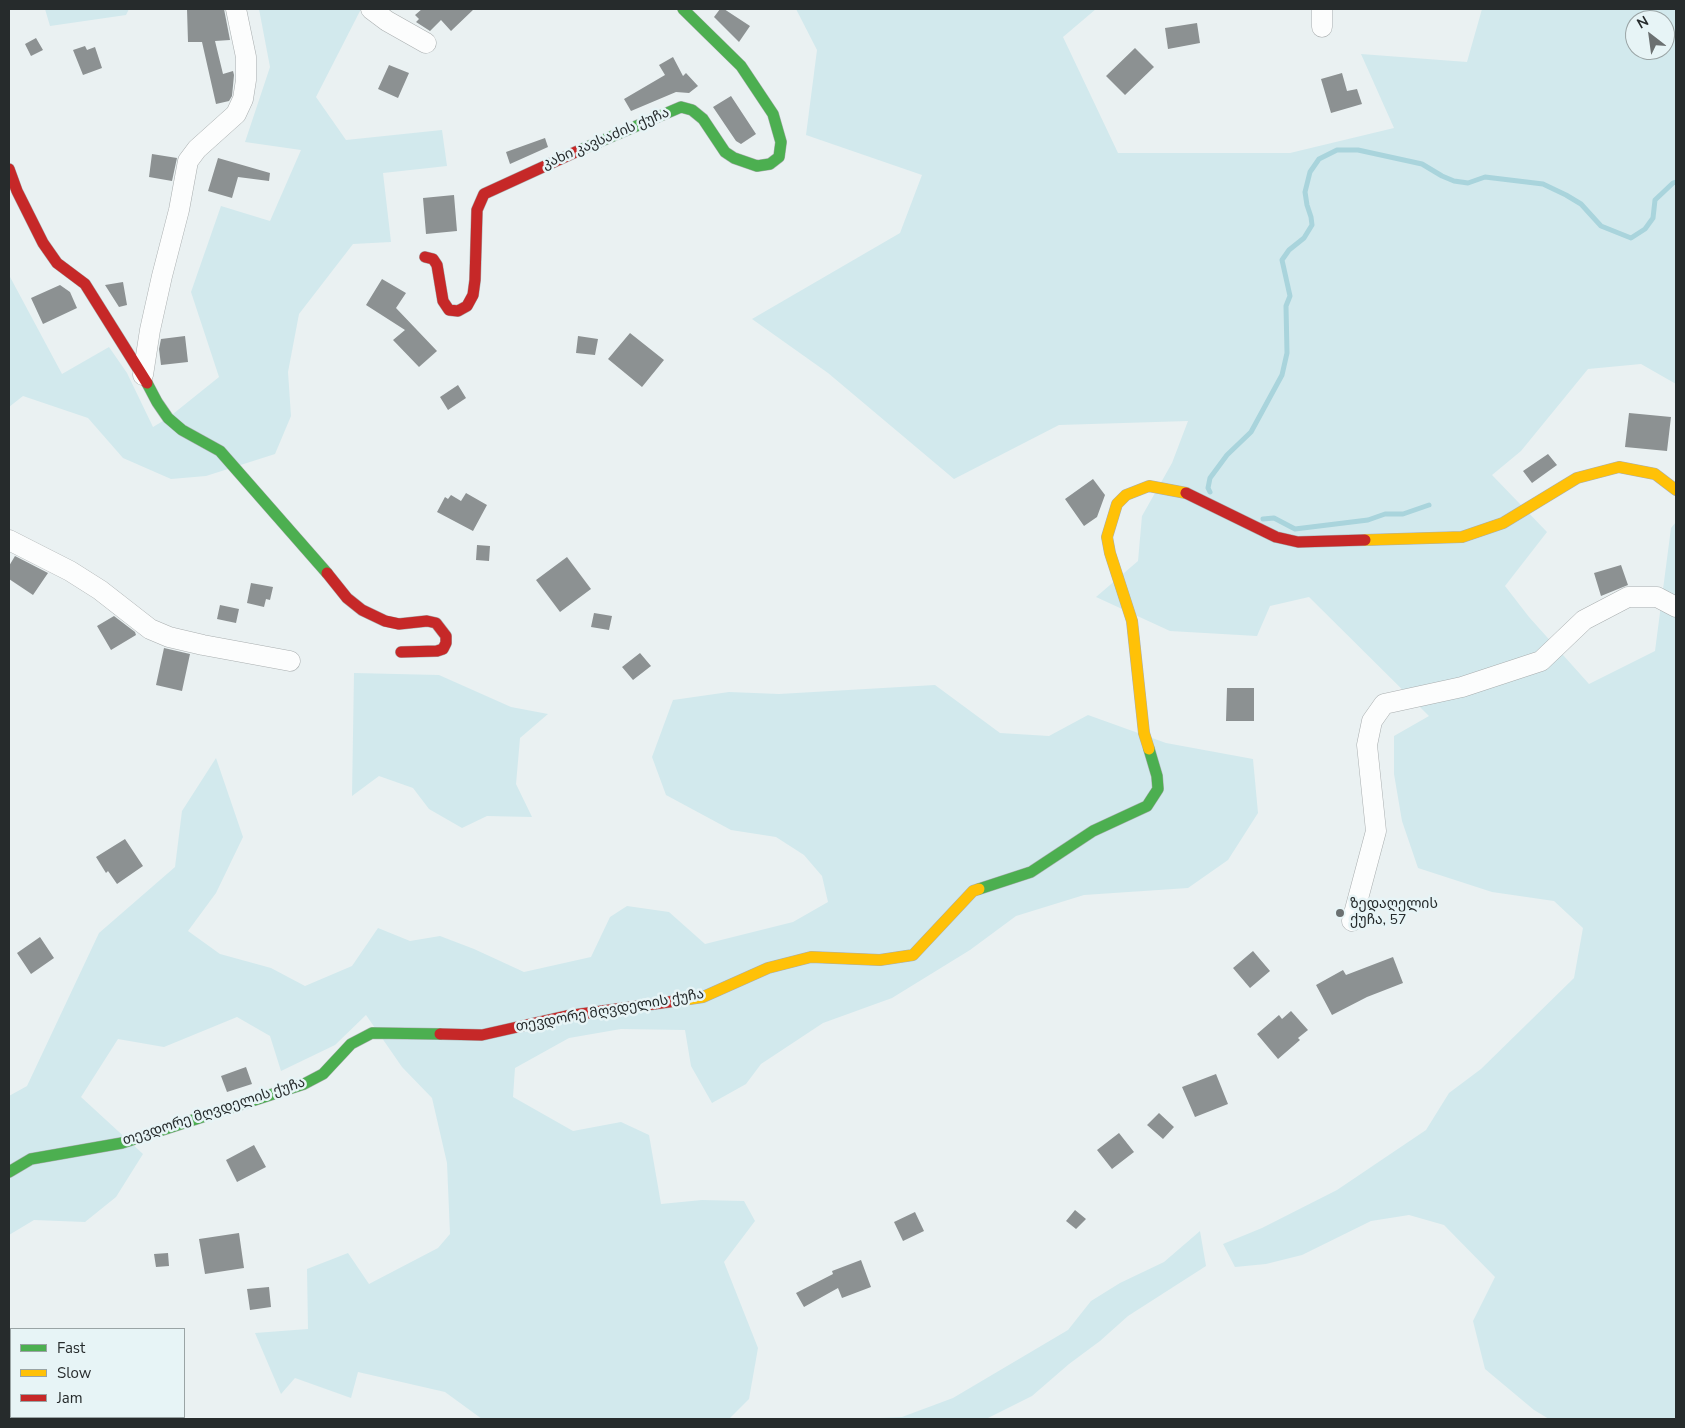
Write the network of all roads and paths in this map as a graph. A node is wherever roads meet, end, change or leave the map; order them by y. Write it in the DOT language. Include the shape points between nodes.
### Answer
graph roads {
  1 [pos="236,9"];
  2 [pos="371,9"];
  3 [pos="683,9"];
  4 [pos="426,43"];
  5 [pos="9,168"];
  6 [pos="425,257"];
  7 [pos="144,375"];
  8 [pos="1676,490"];
  9 [pos="9,540"];
  10 [pos="1676,607"];
  11 [pos="401,652"];
  12 [pos="290,661"];
  13 [pos="1352,921"];
  14 [pos="9,1172"];
  1 -- 7 [label="street" via="246,57 242,99 236,114 197,149 188,162 150,330"];
  2 -- 4 [label="street" via="387,22"];
  3 -- 6 [label="street, კახი კავსაძის ქუჩა" via="741,66 773,114 781,142 779,157 770,164 757,166 734,158 725,152 703,119 692,110 681,107 484,194 477,210 475,280 467,306 458,311 449,310 443,301 437,265 433,259"];
  5 -- 7 [label="street" via="17,191 57,263 85,284"];
  7 -- 11 [label="street" via="168,418 182,430 220,451 347,598 362,610 386,621 436,624 446,636 443,649 437,652"];
  8 -- 14 [label="street, თევდორე მღვდელის ქუჩა" via="1654,474 1619,466 1577,478 1503,523 1462,537 1298,542 1276,537 1186,493 1149,486 1126,495 1117,504 1107,537 1132,621 1144,733 1158,789 1147,806 1093,831 1031,872 973,892 912,955 880,960 810,956 768,968 703,997 566,1016 482,1035 372,1033 351,1044 323,1074 304,1084 122,1143 31,1159"];
  9 -- 12 [label="street" via="70,571 150,628 169,637"];
  10 -- 13 [label="street" via="1657,597 1628,597 1584,620 1541,661 1462,687 1384,704 1372,720 1367,745 1376,831"];
}
